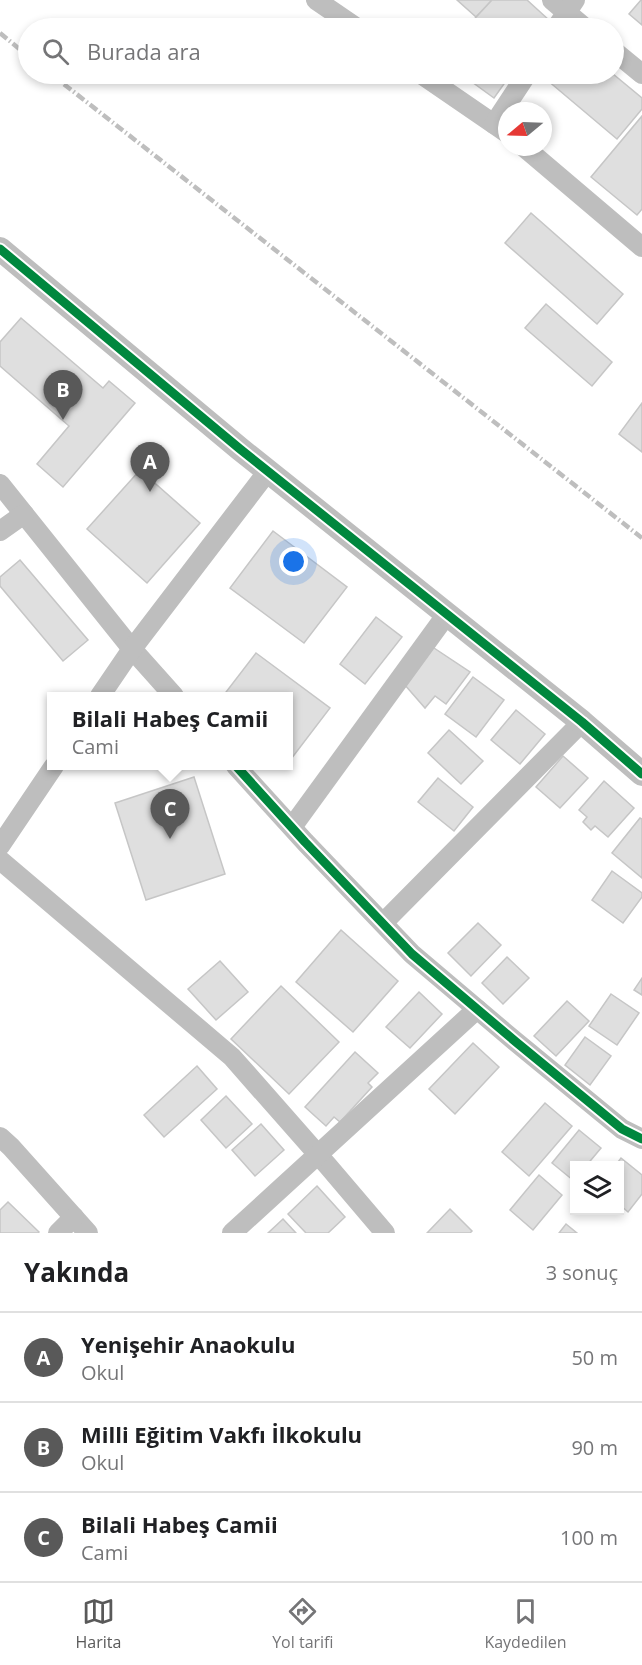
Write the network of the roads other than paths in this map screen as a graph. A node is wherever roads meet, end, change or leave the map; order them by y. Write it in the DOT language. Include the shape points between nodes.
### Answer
graph roads {
  1 [pos="316,0"];
  2 [pos="342,18"];
  3 [pos="624,59"];
  4 [pos="642,74"];
  5 [pos="436,84"];
  6 [pos="521,84"];
  7 [pos="513,102"];
  8 [pos="498,127"];
  9 [pos="535,156"];
  10 [pos="642,247"];
  11 [pos="0,249"];
  12 [pos="268,471"];
  13 [pos="0,484"];
  14 [pos="24,514"];
  15 [pos="0,531"];
  16 [pos="447,614"];
  17 [pos="132,649"];
  18 [pos="103,692"];
  19 [pos="170,692"];
  20 [pos="582,722"];
  21 [pos="51,770"];
  22 [pos="241,770"];
  23 [pos="642,774"];
  24 [pos="292,827"];
  25 [pos="0,846"];
  26 [pos="0,860"];
  27 [pos="383,923"];
  28 [pos="477,1009"];
  29 [pos="0,1137"];
  30 [pos="642,1139"];
  31 [pos="318,1154"];
  32 [pos="74,1217"];
  33 [pos="58,1233"];
  34 [pos="88,1233"];
  35 [pos="232,1233"];
  36 [pos="385,1233"];
  1 -- 2 [label="street"];
  3 -- 4 [label="street"];
  5 -- 8 [label="street"];
  6 -- 7 [label="street"];
  9 -- 10 [label="street"];
  11 -- 12 [label="street"];
  12 -- 16 [label="street"];
  12 -- 17 [label="street"];
  13 -- 14 [label="street"];
  14 -- 15 [label="street"];
  14 -- 17 [label="street"];
  16 -- 20 [label="street"];
  16 -- 24 [label="street"];
  17 -- 18 [label="street"];
  17 -- 19 [label="street"];
  20 -- 23 [label="street"];
  20 -- 27 [label="street"];
  21 -- 25 [label="street"];
  22 -- 24 [label="street"];
  24 -- 27 [label="street"];
  26 -- 31 [label="street" via="232,1057"];
  27 -- 28 [label="street" via="412,954"];
  28 -- 30 [label="street" via="621,1129"];
  28 -- 31 [label="street"];
  29 -- 32 [label="street"];
  31 -- 35 [label="street"];
  31 -- 36 [label="street"];
  32 -- 33 [label="street"];
  32 -- 34 [label="street"];
}
